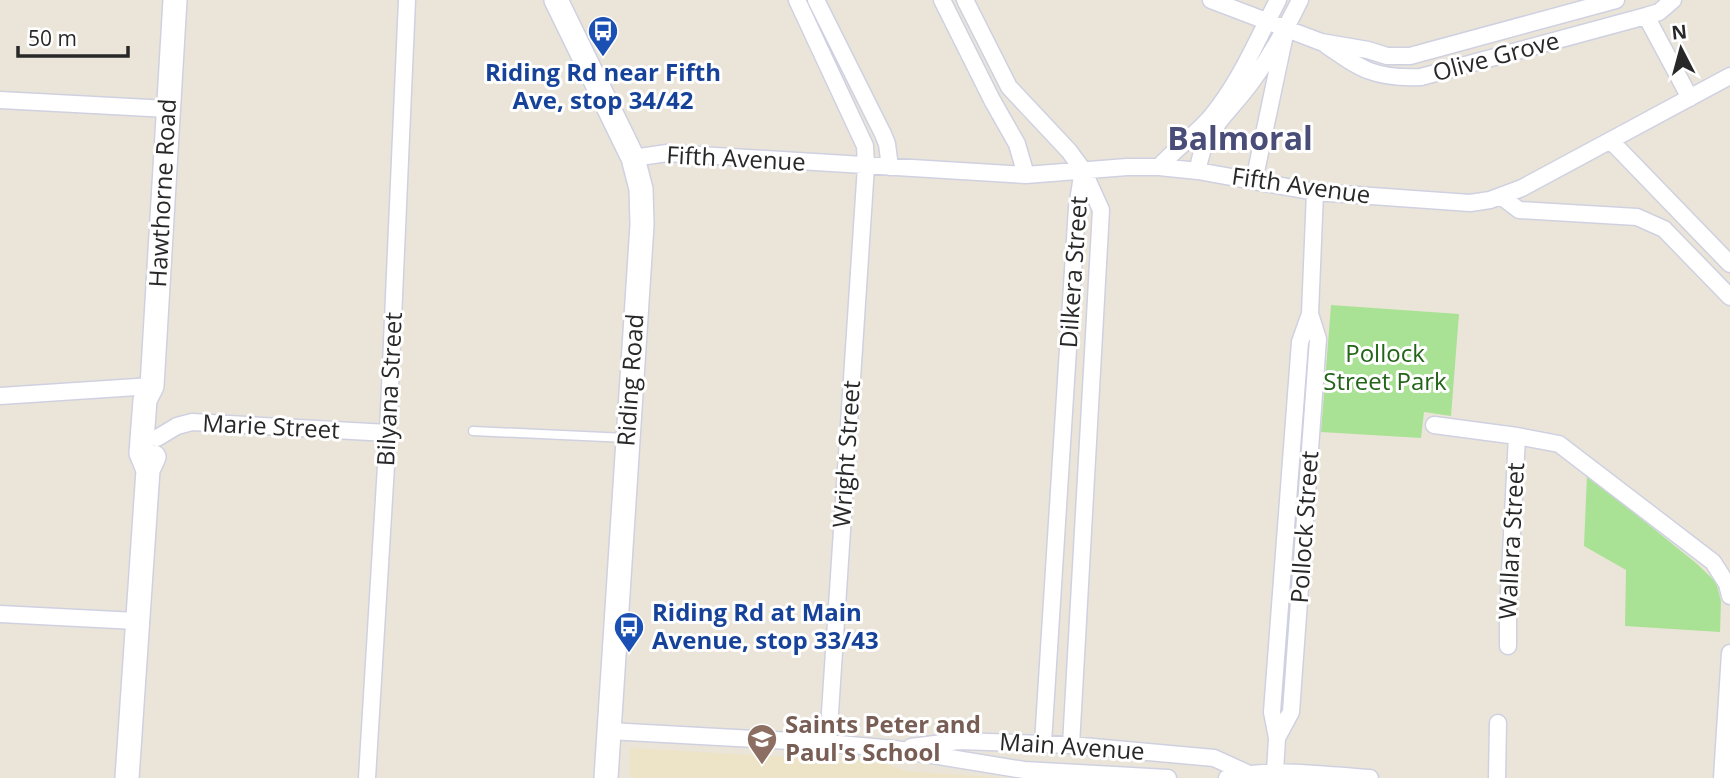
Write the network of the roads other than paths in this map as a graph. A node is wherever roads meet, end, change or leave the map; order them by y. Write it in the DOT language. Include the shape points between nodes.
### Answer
graph roads {
  1 [pos="175,0"];
  2 [pos="407,0"];
  3 [pos="556,0"];
  4 [pos="796,0"];
  5 [pos="817,0"];
  6 [pos="942,0"];
  7 [pos="965,0"];
  8 [pos="1211,0"];
  9 [pos="1278,0"];
  10 [pos="1300,0"];
  11 [pos="1549,0"];
  12 [pos="1616,0"];
  13 [pos="1673,0"];
  14 [pos="1646,16"];
  15 [pos="1553,17"];
  16 [pos="1267,20"];
  17 [pos="1286,28"];
  18 [pos="1321,42"];
  19 [pos="1730,76"];
  20 [pos="1690,98"];
  21 [pos="0,100"];
  22 [pos="168,109"];
  23 [pos="1611,141"];
  24 [pos="633,158"];
  25 [pos="866,166"];
  26 [pos="890,167"];
  27 [pos="1159,167"];
  28 [pos="1083,170"];
  29 [pos="1198,171"];
  30 [pos="1026,174"];
  31 [pos="1254,181"];
  32 [pos="1315,192"];
  33 [pos="1503,197"];
  34 [pos="1730,264"];
  35 [pos="1730,297"];
  36 [pos="152,386"];
  37 [pos="0,396"];
  38 [pos="1434,425"];
  39 [pos="473,431"];
  40 [pos="388,433"];
  41 [pos="1517,436"];
  42 [pos="157,438"];
  43 [pos="627,438"];
  44 [pos="148,470"];
  45 [pos="1730,596"];
  46 [pos="0,614"];
  47 [pos="136,621"];
  48 [pos="1508,646"];
  49 [pos="1730,653"];
  50 [pos="1498,723"];
  51 [pos="609,731"];
  52 [pos="828,743"];
  53 [pos="1043,743"];
  54 [pos="1071,745"];
  55 [pos="895,749"];
  56 [pos="1275,772"];
  57 [pos="1024,774"];
  58 [pos="1247,776"];
  59 [pos="127,778"];
  60 [pos="368,778"];
  61 [pos="606,778"];
  62 [pos="1168,778"];
  63 [pos="1227,778"];
  64 [pos="1370,778"];
  65 [pos="1497,778"];
  66 [pos="1722,778"];
  1 -- 22 [label="street, Hawthorne Road"];
  2 -- 40 [label="street, Bilyana Street"];
  3 -- 24 [label="street, Riding Road"];
  4 -- 25 [label="street, Wright Street" via="858,127"];
  5 -- 26 [label="street" via="883,134"];
  6 -- 30 [label="street" via="1017,144"];
  7 -- 28 [label="street" via="1009,87"];
  8 -- 16 [label="street, Olive Grove"];
  9 -- 16 [label="street"];
  10 -- 17 [label="street"];
  11 -- 15 [label="street"];
  12 -- 15 [label="street, Olive Grove"];
  13 -- 14 [label="street, Olive Grove"];
  14 -- 18 [label="street, Olive Grove" via="1422,77 1376,74"];
  14 -- 20 [label="street"];
  15 -- 18 [label="street, Olive Grove" via="1410,56 1387,56"];
  16 -- 17 [label="street, Olive Grove"];
  16 -- 27 [label="street" via="1248,60 1209,119"];
  17 -- 18 [label="street, Olive Grove"];
  17 -- 29 [label="street" via="1250,85 1210,132 1200,152"];
  17 -- 31 [label="street"];
  19 -- 20 [label="street, Fifth Avenue"];
  20 -- 23 [label="street, Fifth Avenue"];
  21 -- 22 [label="street"];
  22 -- 36 [label="street, Hawthorne Road"];
  23 -- 33 [label="street, Fifth Avenue"];
  23 -- 34 [label="street"];
  24 -- 25 [label="street, Fifth Avenue" via="667,153"];
  24 -- 43 [label="street, Riding Road" via="641,189 642,225"];
  25 -- 26 [label="street, Fifth Avenue"];
  25 -- 52 [label="street, Wright Street"];
  26 -- 30 [label="street, Fifth Avenue"];
  27 -- 28 [label="street, Fifth Avenue"];
  27 -- 29 [label="street, Fifth Avenue"];
  28 -- 30 [label="street, Fifth Avenue"];
  28 -- 53 [label="street, Dilkera Street"];
  28 -- 54 [label="street, Dilkera Street" via="1101,210"];
  29 -- 31 [label="street, Fifth Avenue"];
  31 -- 32 [label="street, Fifth Avenue"];
  32 -- 33 [label="street, Fifth Avenue" via="1469,203"];
  32 -- 56 [label="street, Pollock Street" via="1310,314 1300,342 1272,712 1277,738"];
  33 -- 35 [label="street" via="1519,210 1637,217 1664,229"];
  36 -- 37 [label="street"];
  36 -- 42 [label="street, Hawthorne Road" via="159,403"];
  36 -- 44 [label="street, Hawthorne Road" via="145,400 141,453"];
  38 -- 41 [label="street"];
  39 -- 43 [label="lane"];
  40 -- 42 [label="street, Marie Street" via="192,422"];
  40 -- 60 [label="street, Bilyana Street"];
  41 -- 45 [label="street" via="1559,444 1576,455 1713,562"];
  41 -- 48 [label="street, Wallara Street"];
  42 -- 44 [label="street, Hawthorne Road"];
  43 -- 51 [label="street, Riding Road"];
  44 -- 47 [label="street, Hawthorne Road"];
  46 -- 47 [label="street"];
  47 -- 59 [label="street, Hawthorne Road"];
  49 -- 66 [label="street"];
  50 -- 65 [label="street"];
  51 -- 52 [label="street, Main Avenue"];
  51 -- 61 [label="street, Riding Road"];
  52 -- 55 [label="street, Main Avenue"];
  53 -- 54 [label="street, Main Avenue"];
  53 -- 55 [label="street, Main Avenue" via="959,741"];
  54 -- 58 [label="street, Main Avenue" via="1214,758"];
  55 -- 57 [label="street, Main Avenue"];
  56 -- 58 [label="street, Main Avenue"];
  56 -- 64 [label="street, Main Avenue"];
  57 -- 62 [label="street, Main Avenue"];
  58 -- 63 [label="street, Main Avenue"];
}
